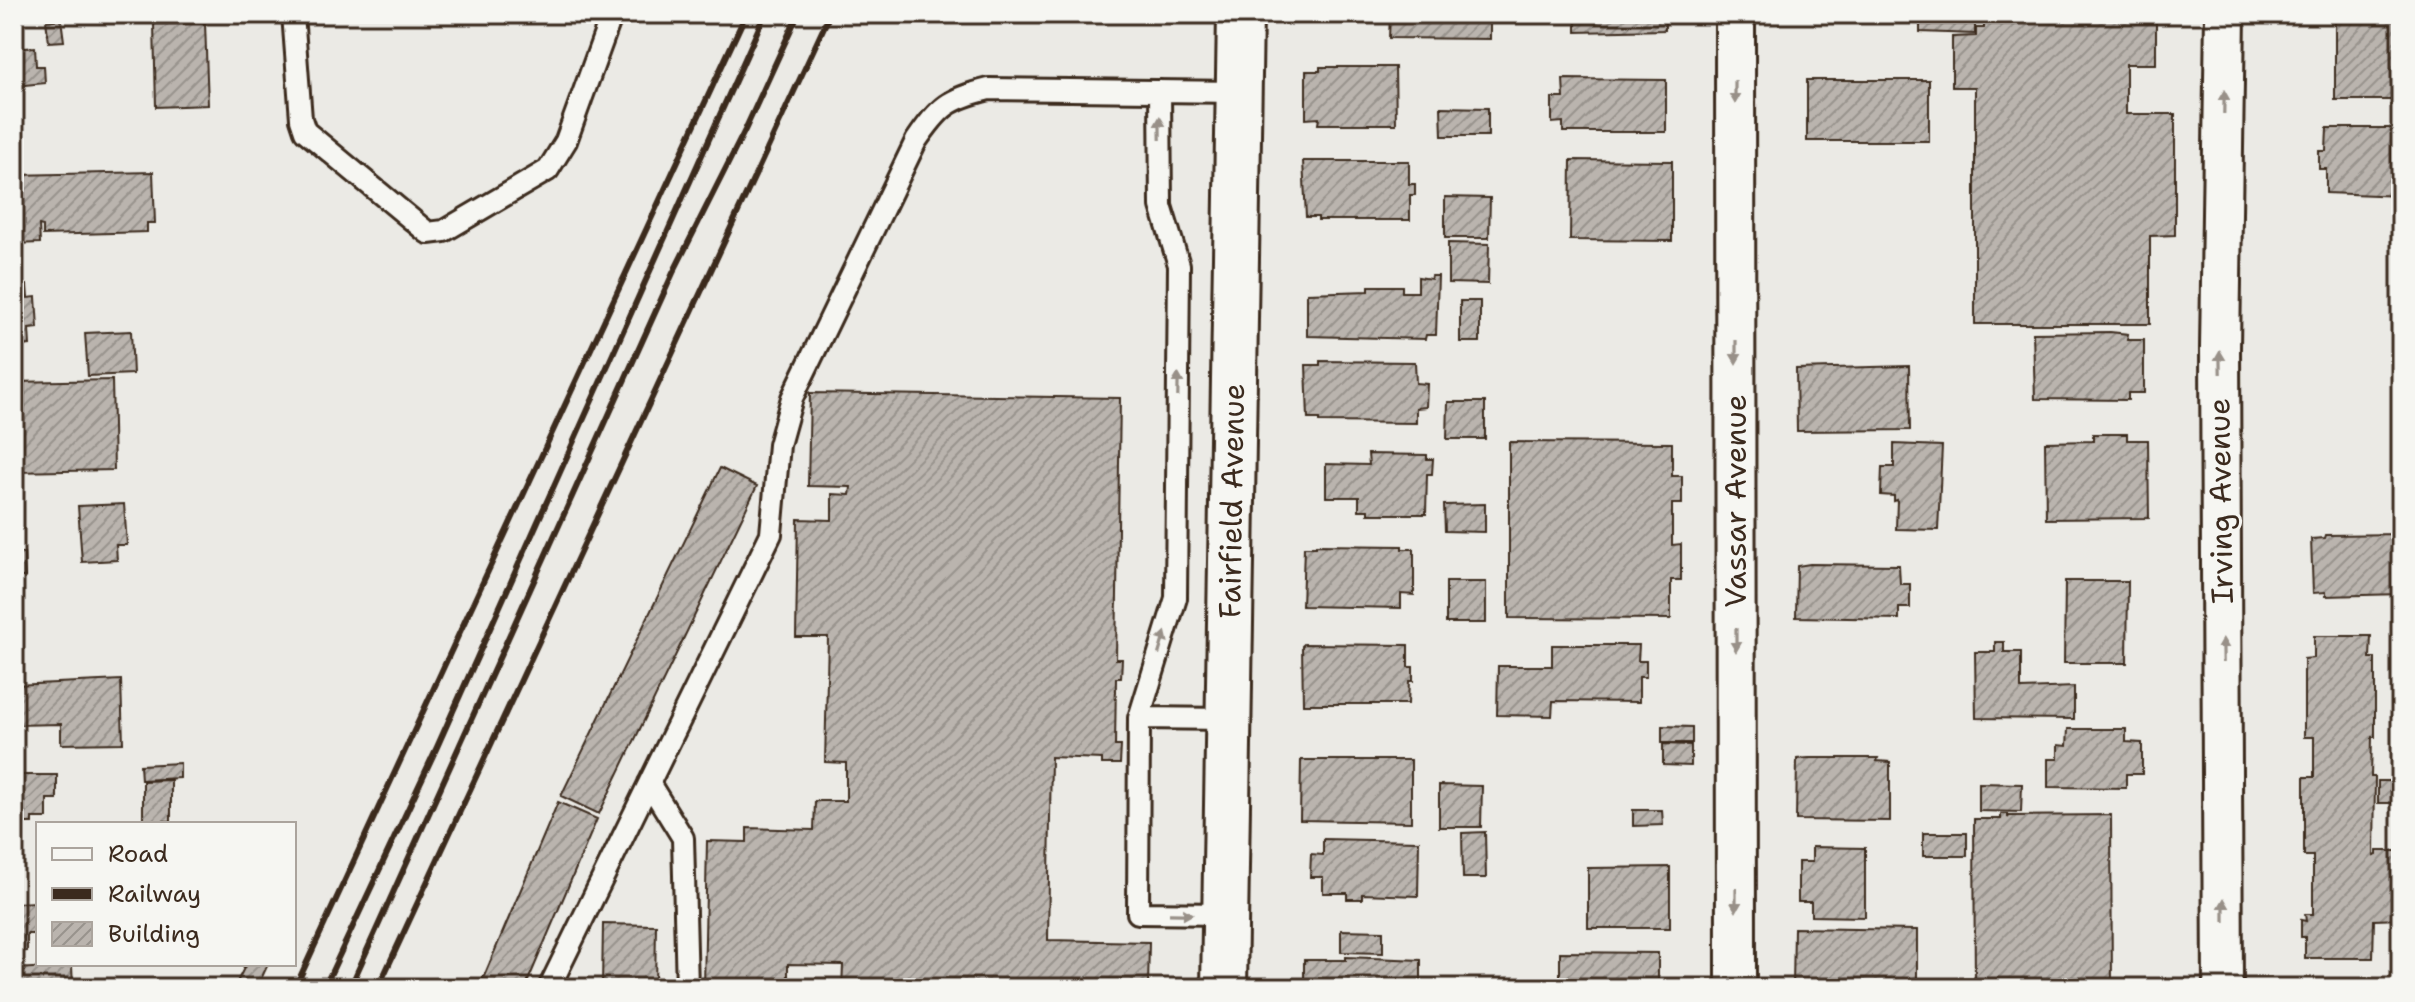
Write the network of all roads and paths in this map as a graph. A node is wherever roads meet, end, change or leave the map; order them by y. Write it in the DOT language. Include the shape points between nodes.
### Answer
graph roads {
  1 [pos="293,14"];
  2 [pos="612,14"];
  3 [pos="1240,14"];
  4 [pos="1735,14"];
  5 [pos="2225,14"];
  6 [pos="1160,91"];
  7 [pos="1239,92"];
  8 [pos="1139,718"];
  9 [pos="1228,719"];
  10 [pos="649,783"];
  11 [pos="1225,914"];
  12 [pos="549,988"];
  13 [pos="687,988"];
  14 [pos="1224,988"];
  15 [pos="1736,988"];
  16 [pos="2223,988"];
  1 -- 2 [label="lane" via="305,131 428,233 444,231 548,170 566,141"];
  3 -- 7 [label="main road, Fairfield Avenue"];
  4 -- 15 [label="street, Vassar Avenue, one-way"];
  16 -- 5 [label="street, Irving Avenue, one-way" via="2220,348"];
  6 -- 7 [label="lane"];
  8 -- 6 [label="lane, one-way" via="1176,598 1179,265 1161,206"];
  6 -- 10 [label="lane" via="989,89 961,96 936,112 916,141 792,398 779,445 771,534"];
  7 -- 9 [label="main road, Fairfield Avenue"];
  8 -- 9 [label="lane"];
  8 -- 11 [label="lane, one-way" via="1138,913"];
  9 -- 11 [label="main road, Fairfield Avenue"];
  10 -- 12 [label="lane"];
  10 -- 13 [label="lane" via="683,838"];
  11 -- 14 [label="main road, Fairfield Avenue"];
}
